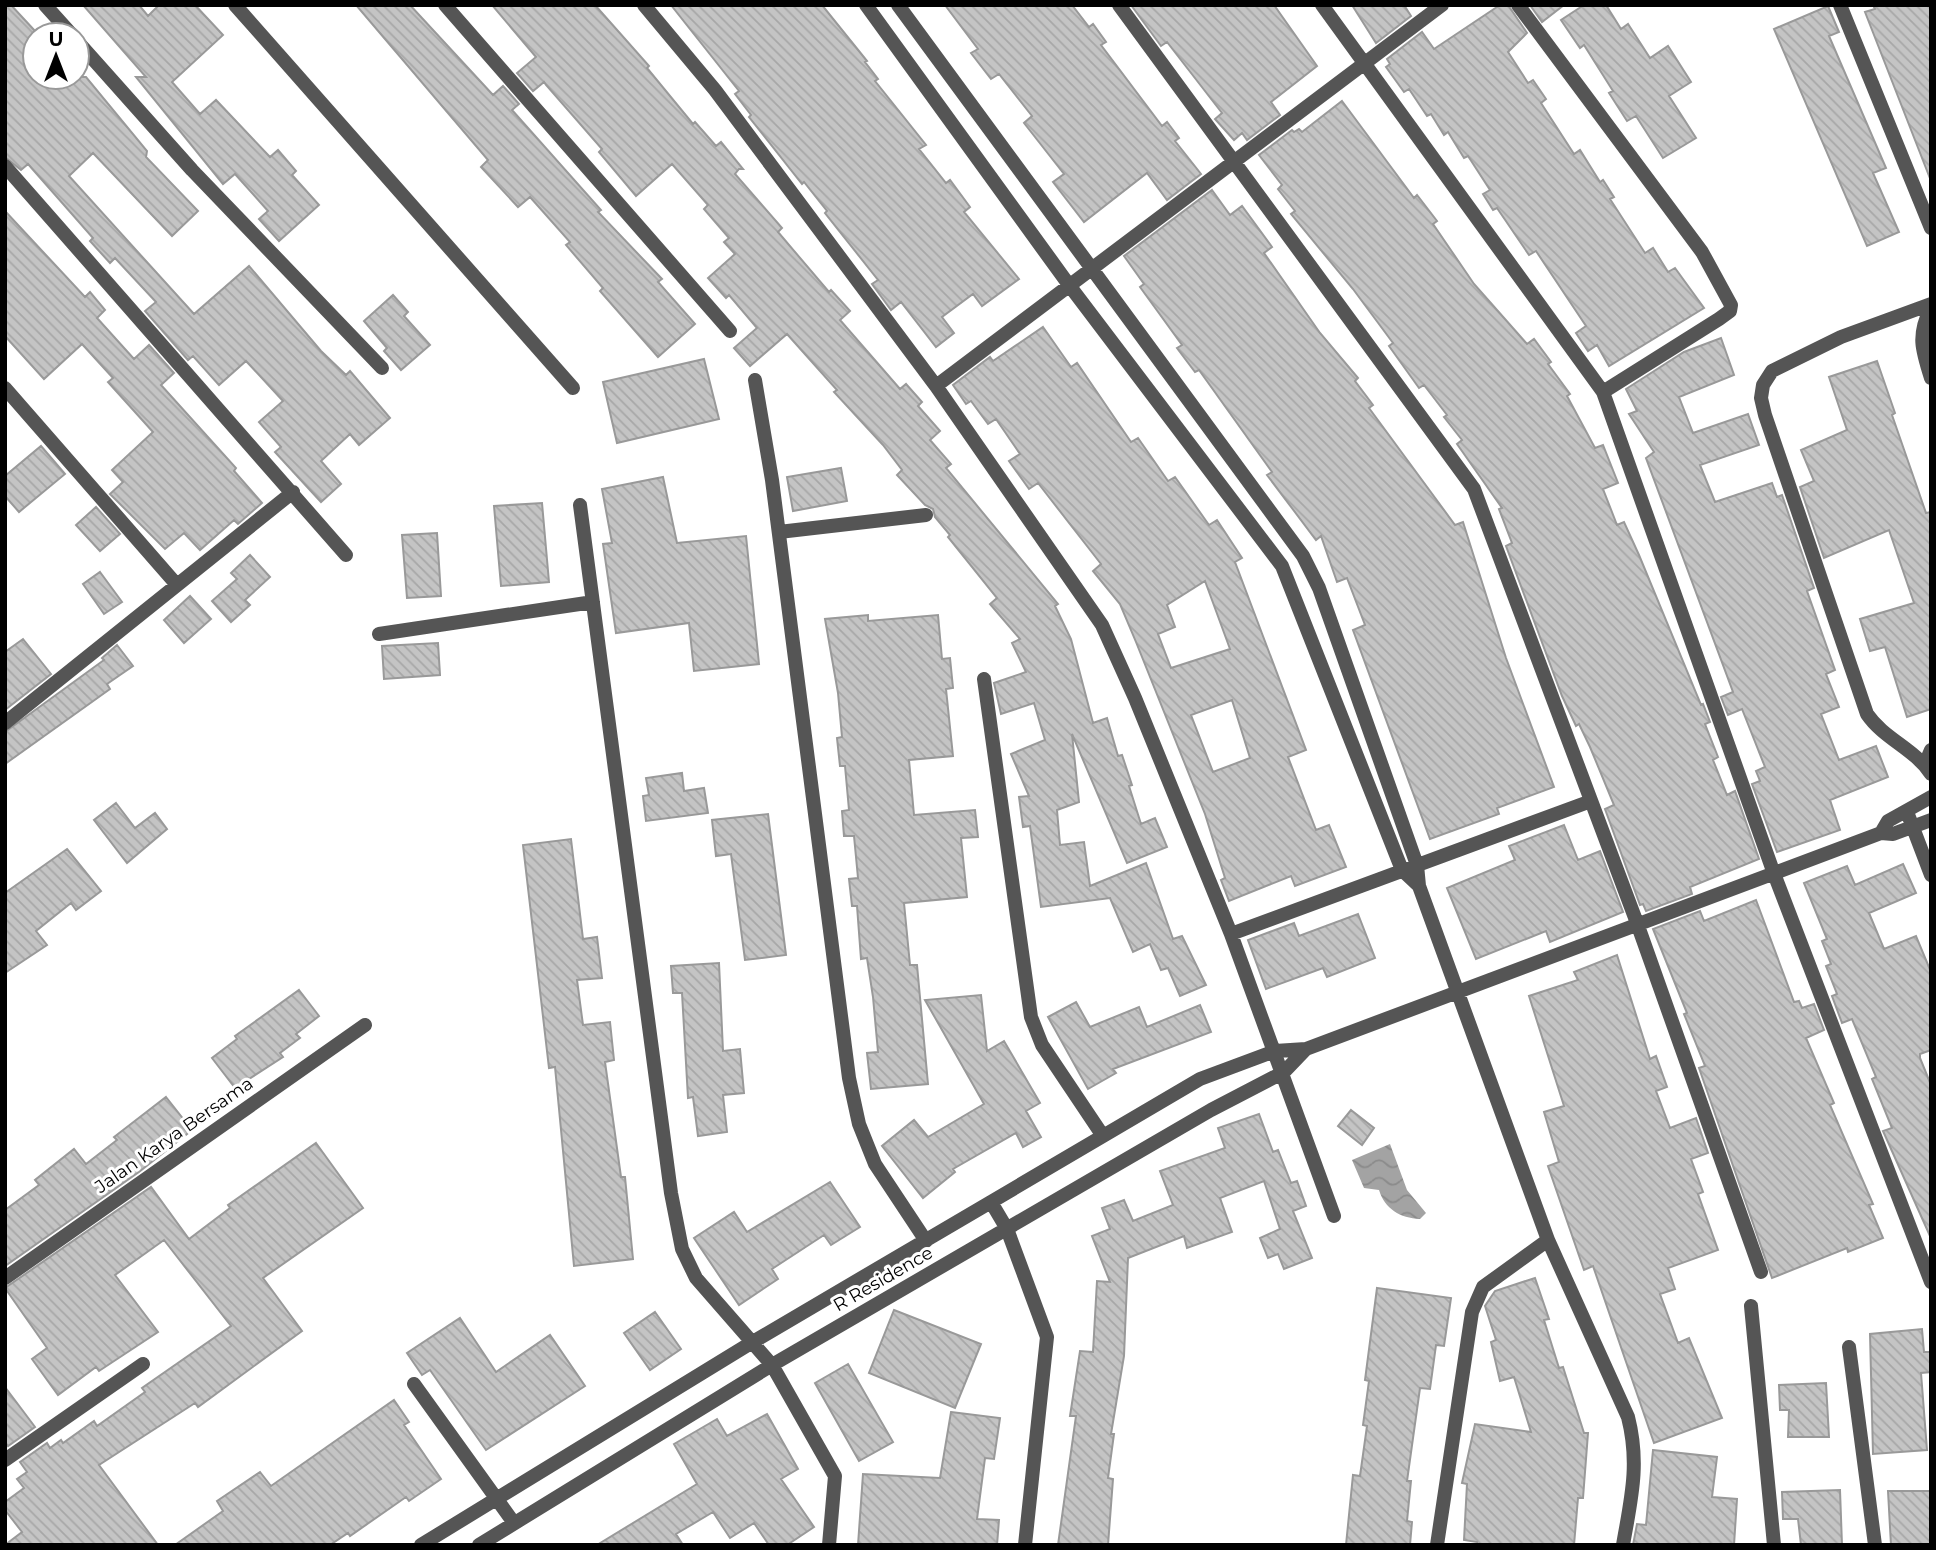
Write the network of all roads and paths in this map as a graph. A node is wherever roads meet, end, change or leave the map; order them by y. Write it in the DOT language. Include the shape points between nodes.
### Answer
graph roads {
  1 [pos="45,5"];
  2 [pos="235,5"];
  3 [pos="445,5"];
  4 [pos="644,5"];
  5 [pos="866,5"];
  6 [pos="898,5"];
  7 [pos="1119,5"];
  8 [pos="1322,5"];
  9 [pos="1442,5"];
  10 [pos="1518,5"];
  11 [pos="1840,5"];
  12 [pos="59,21"];
  13 [pos="91,57"];
  14 [pos="1364,62"];
  15 [pos="949,75"];
  16 [pos="929,92"];
  17 [pos="1233,162"];
  18 [pos="5,166"];
  19 [pos="1931,228"];
  20 [pos="1090,270"];
  21 [pos="1069,285"];
  22 [pos="1931,306"];
  23 [pos="730,331"];
  24 [pos="382,368"];
  25 [pos="1931,378"];
  26 [pos="755,380"];
  27 [pos="936,386"];
  28 [pos="5,388"];
  29 [pos="573,388"];
  30 [pos="1603,392"];
  31 [pos="293,492"];
  32 [pos="580,505"];
  33 [pos="926,515"];
  34 [pos="779,533"];
  35 [pos="346,555"];
  36 [pos="177,585"];
  37 [pos="1319,588"];
  38 [pos="1293,595"];
  39 [pos="593,602"];
  40 [pos="379,634"];
  41 [pos="984,679"];
  42 [pos="5,723"];
  43 [pos="1931,750"];
  44 [pos="1928,770"];
  45 [pos="1931,797"];
  46 [pos="1591,802"];
  47 [pos="1906,812"];
  48 [pos="1931,820"];
  49 [pos="1913,828"];
  50 [pos="1881,833"];
  51 [pos="1928,859"];
  52 [pos="1417,865"];
  53 [pos="1402,870"];
  54 [pos="1773,871"];
  55 [pos="1931,875"];
  56 [pos="1419,886"];
  57 [pos="1637,923"];
  58 [pos="1231,934"];
  59 [pos="1457,992"];
  60 [pos="365,1025"];
  61 [pos="1306,1049"];
  62 [pos="1275,1051"];
  63 [pos="1284,1072"];
  64 [pos="1103,1136"];
  65 [pos="992,1202"];
  66 [pos="1334,1216"];
  67 [pos="1007,1229"];
  68 [pos="1548,1240"];
  69 [pos="926,1241"];
  70 [pos="1761,1272"];
  71 [pos="5,1278"];
  72 [pos="1931,1282"];
  73 [pos="1751,1306"];
  74 [pos="751,1343"];
  75 [pos="1849,1347"];
  76 [pos="144,1364"];
  77 [pos="772,1365"];
  78 [pos="414,1384"];
  79 [pos="5,1460"];
  80 [pos="496,1500"];
  81 [pos="514,1523"];
  82 [pos="421,1545"];
  83 [pos="478,1545"];
  84 [pos="829,1545"];
  85 [pos="1025,1545"];
  86 [pos="1437,1545"];
  87 [pos="1623,1545"];
  88 [pos="1774,1545"];
  89 [pos="1875,1545"];
  1 -- 12 [label="street"];
  2 -- 29 [label="street"];
  3 -- 23 [label="street"];
  4 -- 27 [label="street" via="715,90"];
  5 -- 16 [label="street"];
  6 -- 15 [label="street"];
  7 -- 17 [label="street"];
  8 -- 14 [label="street"];
  9 -- 14 [label="street"];
  10 -- 30 [label="street" via="1702,252 1731,305 1719,319"];
  11 -- 19 [label="street"];
  13 -- 24 [label="street" via="192,170"];
  14 -- 17 [label="street"];
  14 -- 30 [label="street"];
  15 -- 16 [label="street"];
  15 -- 20 [label="street"];
  16 -- 21 [label="street"];
  17 -- 20 [label="street"];
  17 -- 46 [label="street" via="1474,489"];
  18 -- 31 [label="street"];
  20 -- 21 [label="street"];
  20 -- 37 [label="street" via="1303,556"];
  21 -- 27 [label="street"];
  21 -- 38 [label="street" via="1282,566"];
  22 -- 25 [label="street" via="1921,327"];
  22 -- 44 [label="street" via="1841,337 1772,371 1761,398 1867,714 1879,731"];
  26 -- 34 [label="street"];
  27 -- 58 [label="street" via="1102,625"];
  28 -- 36 [label="street"];
  30 -- 54 [label="street"];
  31 -- 35 [label="street"];
  31 -- 36 [label="street"];
  32 -- 39 [label="street"];
  33 -- 34 [label="street"];
  34 -- 69 [label="street" via="859,1124 875,1164"];
  36 -- 42 [label="street"];
  37 -- 38 [label="street"];
  37 -- 52 [label="street"];
  38 -- 53 [label="street"];
  39 -- 40 [label="street"];
  39 -- 74 [label="street" via="682,1249 696,1279"];
  41 -- 64 [label="street" via="1031,1017 1042,1045"];
  43 -- 44 [label="street"];
  45 -- 47 [label="street"];
  46 -- 52 [label="street"];
  46 -- 57 [label="street"];
  47 -- 49 [label="street"];
  47 -- 50 [label="street" via="1888,821"];
  48 -- 49 [label="street"];
  49 -- 50 [label="street"];
  49 -- 51 [label="street"];
  50 -- 54 [label="street"];
  51 -- 55 [label="street"];
  52 -- 53 [label="street"];
  52 -- 56 [label="street"];
  53 -- 56 [label="street"];
  53 -- 58 [label="street"];
  54 -- 57 [label="street"];
  54 -- 72 [label="street"];
  56 -- 59 [label="street"];
  57 -- 59 [label="street"];
  57 -- 70 [label="street"];
  58 -- 62 [label="street"];
  59 -- 61 [label="street"];
  59 -- 68 [label="street"];
  60 -- 71 [label="street, Jalan Karya Bersama"];
  61 -- 62 [label="street"];
  61 -- 63 [label="street, R Residence"];
  62 -- 63 [label="street"];
  62 -- 64 [label="street" via="1200,1079"];
  63 -- 66 [label="street"];
  63 -- 67 [label="street, R Residence"];
  64 -- 65 [label="street"];
  65 -- 67 [label="street"];
  65 -- 69 [label="street"];
  67 -- 77 [label="street, R Residence"];
  67 -- 85 [label="street" via="1047,1337"];
  68 -- 86 [label="street" via="1483,1287 1472,1312"];
  68 -- 87 [label="street" via="1614,1382 1635,1447"];
  69 -- 74 [label="street"];
  73 -- 88 [label="street"];
  74 -- 77 [label="street"];
  74 -- 80 [label="street"];
  75 -- 89 [label="street"];
  76 -- 79 [label="street"];
  77 -- 81 [label="street, R Residence"];
  77 -- 84 [label="street" via="835,1476"];
  78 -- 80 [label="street"];
  80 -- 81 [label="street"];
  80 -- 82 [label="street"];
  81 -- 83 [label="street, R Residence"];
}
